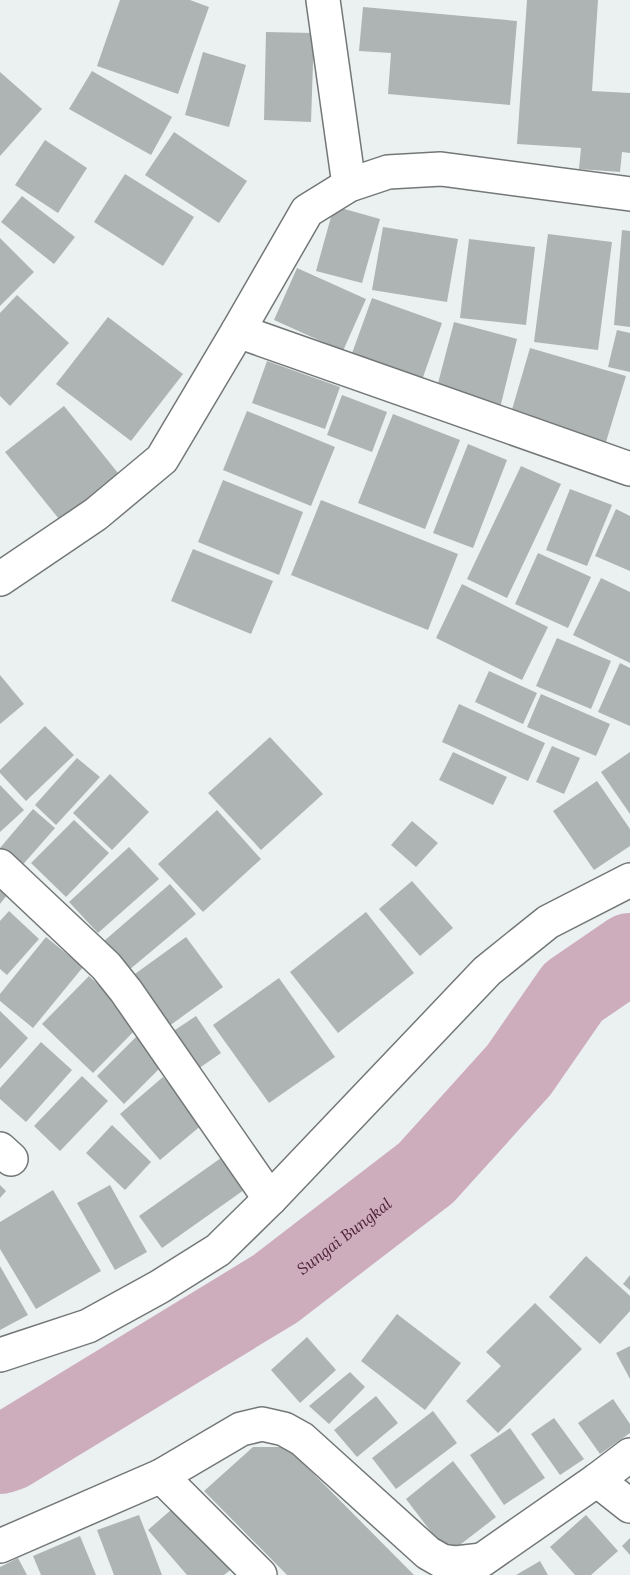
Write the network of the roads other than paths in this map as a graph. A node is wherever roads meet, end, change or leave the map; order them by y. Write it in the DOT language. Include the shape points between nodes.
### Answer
graph roads {
  1 [pos="323,0"];
  2 [pos="349,185"];
  3 [pos="630,194"];
  4 [pos="238,331"];
  5 [pos="630,469"];
  6 [pos="0,579"];
  7 [pos="0,866"];
  8 [pos="630,880"];
  9 [pos="270,1199"];
  10 [pos="0,1356"];
  11 [pos="630,1455"];
  12 [pos="161,1476"];
  13 [pos="597,1480"];
  14 [pos="630,1506"];
  15 [pos="0,1546"];
  16 [pos="486,1568"];
  17 [pos="260,1575"];
  1 -- 2 [label="street"];
  2 -- 3 [label="street" via="388,172 441,169"];
  2 -- 4 [label="street" via="307,211"];
  4 -- 5 [label="street"];
  4 -- 6 [label="street" via="162,459 96,514"];
  7 -- 9 [label="street" via="113,974"];
  8 -- 9 [label="street" via="548,922 487,971"];
  9 -- 10 [label="street" via="218,1250 159,1287 88,1326"];
  11 -- 13 [label="street"];
  12 -- 15 [label="street"];
  12 -- 16 [label="street" via="242,1430 262,1424 284,1429 302,1439 428,1553 442,1561"];
  12 -- 17 [label="street"];
  13 -- 14 [label="street"];
  13 -- 16 [label="street"];
}
